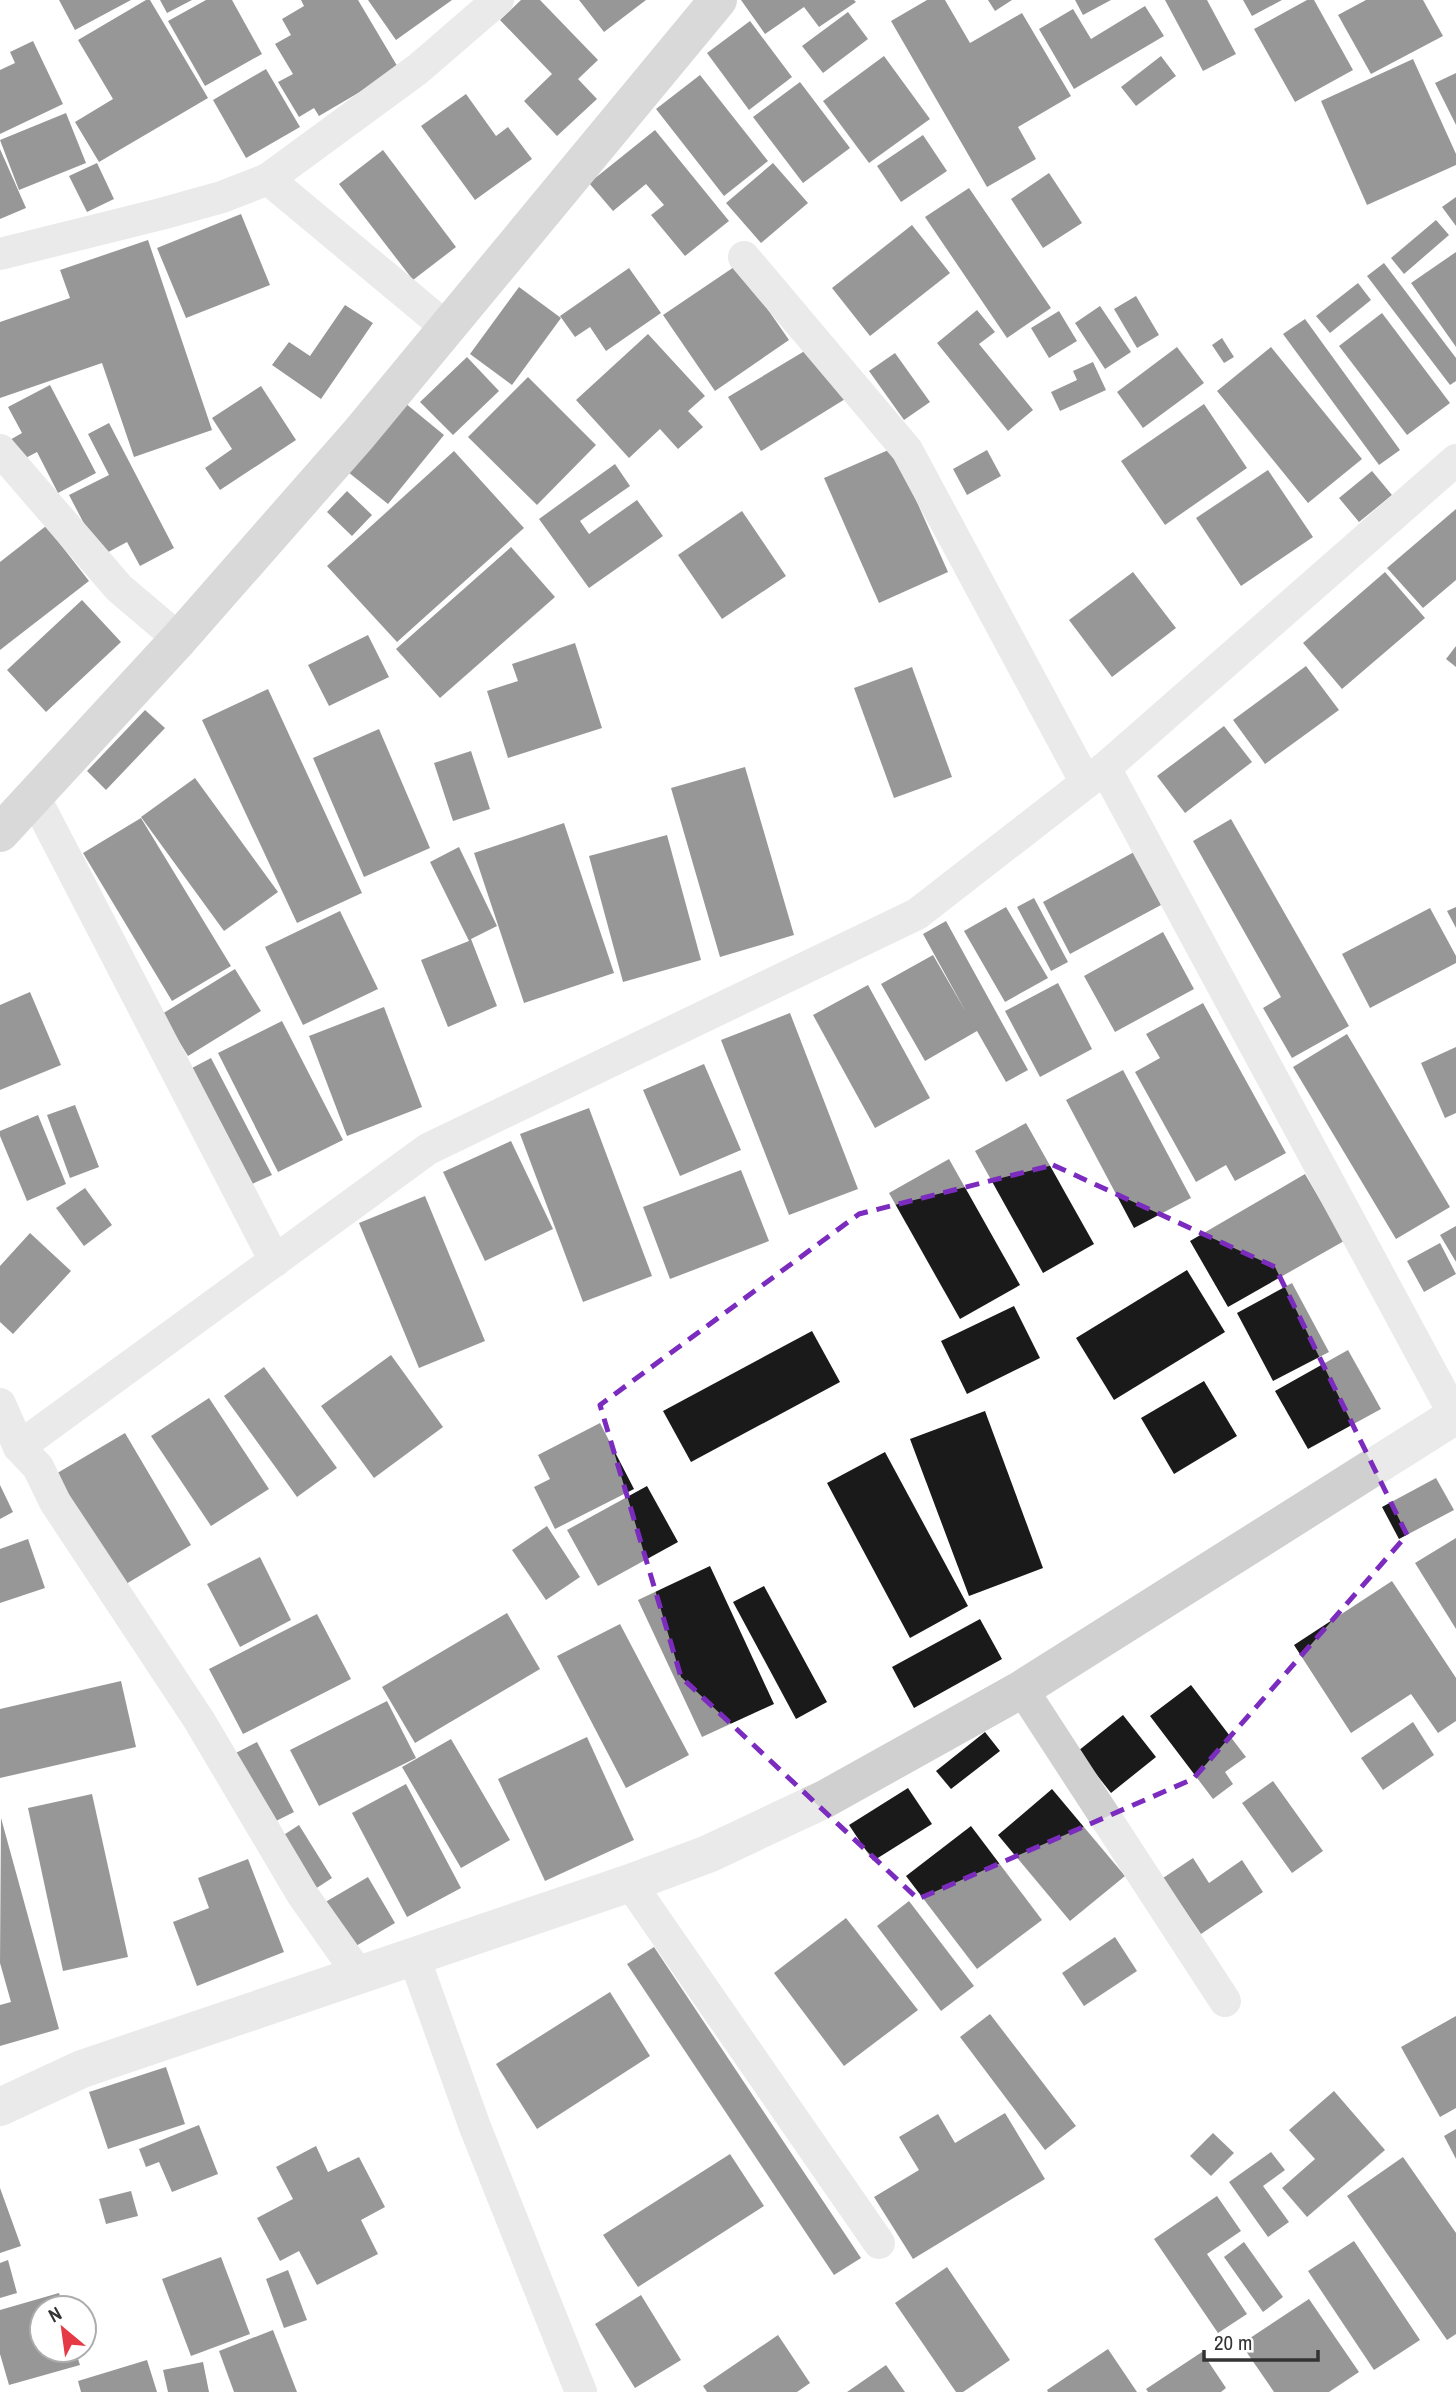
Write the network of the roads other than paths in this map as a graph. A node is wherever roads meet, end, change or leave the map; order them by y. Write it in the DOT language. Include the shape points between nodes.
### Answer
graph roads {
  1 [pos="498,0"];
  2 [pos="718,0"];
  3 [pos="268,179"];
  4 [pos="0,254"];
  5 [pos="744,257"];
  6 [pos="447,328"];
  7 [pos="0,450"];
  8 [pos="1456,460"];
  9 [pos="179,639"];
  10 [pos="1096,775"];
  11 [pos="34,796"];
  12 [pos="0,833"];
  13 [pos="275,1261"];
  14 [pos="0,1404"];
  15 [pos="1455,1416"];
  16 [pos="19,1447"];
  17 [pos="1022,1689"];
  18 [pos="630,1883"];
  19 [pos="414,1957"];
  20 [pos="359,1975"];
  21 [pos="1225,2001"];
  22 [pos="0,2107"];
  23 [pos="879,2243"];
  24 [pos="581,2392"];
  1 -- 3 [label="street" via="418,69"];
  2 -- 6 [label="main road"];
  3 -- 4 [label="street" via="222,197"];
  3 -- 6 [label="street"];
  5 -- 10 [label="street" via="907,450"];
  6 -- 9 [label="main road"];
  7 -- 9 [label="street" via="119,588"];
  8 -- 10 [label="street"];
  9 -- 11 [label="main road"];
  10 -- 13 [label="street" via="917,914 428,1149"];
  10 -- 15 [label="street"];
  11 -- 12 [label="main road"];
  11 -- 13 [label="street"];
  13 -- 16 [label="street"];
  14 -- 16 [label="street"];
  15 -- 17 [label="street"];
  16 -- 20 [label="street" via="38,1467 55,1502 199,1720 302,1894"];
  17 -- 18 [label="street" via="825,1799 708,1854"];
  17 -- 21 [label="street"];
  18 -- 19 [label="street"];
  18 -- 23 [label="street"];
  19 -- 20 [label="street"];
  19 -- 24 [label="street" via="475,2127"];
  20 -- 22 [label="street" via="82,2070"];
}
